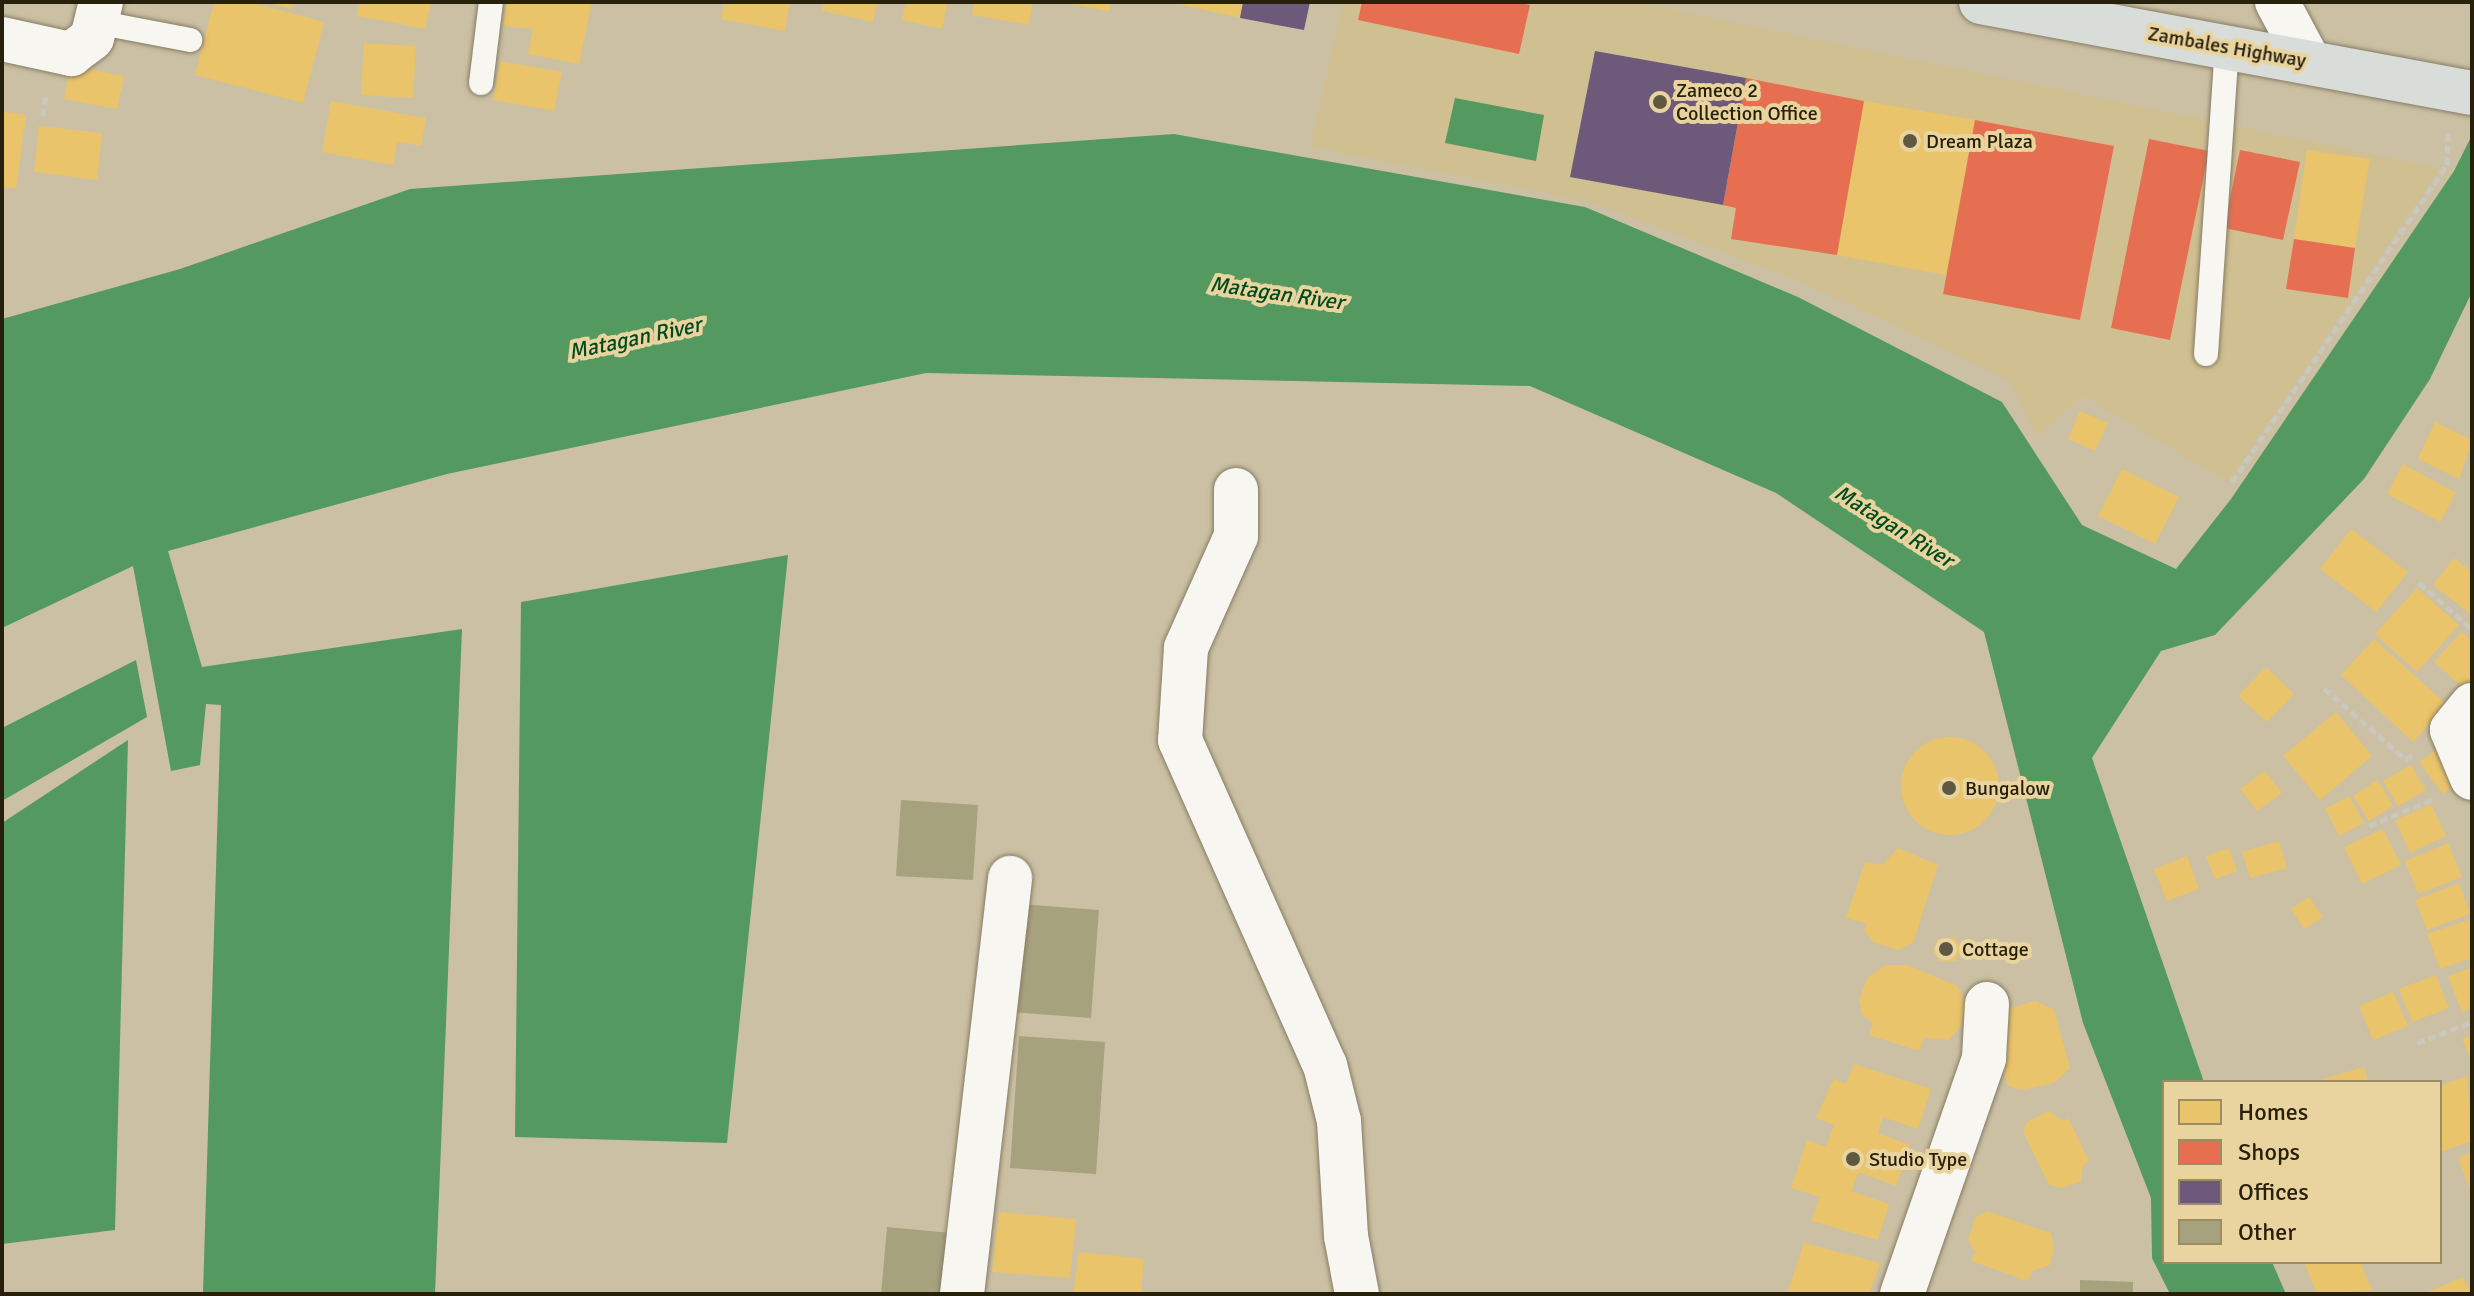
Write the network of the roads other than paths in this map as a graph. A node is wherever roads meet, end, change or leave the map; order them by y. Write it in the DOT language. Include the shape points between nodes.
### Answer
graph roads {
  1 [pos="491,2"];
  2 [pos="1981,2"];
  3 [pos="2277,2"];
  4 [pos="90,26"];
  5 [pos="2,39"];
  6 [pos="190,40"];
  7 [pos="2227,47"];
  8 [pos="2309,62"];
  9 [pos="481,83"];
  10 [pos="2460,91"];
  11 [pos="2206,354"];
  12 [pos="1236,490"];
  13 [pos="1010,878"];
  14 [pos="1987,1004"];
  15 [pos="962,1294"];
  16 [pos="1357,1294"];
  17 [pos="1902,1294"];
  1 -- 9 [label="lane"];
  2 -- 7 [label="main road, Zambales Highway"];
  3 -- 8 [label="street"];
  4 -- 5 [label="street"];
  4 -- 6 [label="lane"];
  7 -- 8 [label="main road, Zambales Highway"];
  7 -- 11 [label="lane"];
  8 -- 10 [label="main road, Zambales Highway"];
  12 -- 16 [label="street" via="1236,536 1186,648 1180,740 1325,1065 1339,1121 1346,1236"];
  13 -- 15 [label="street"];
  14 -- 17 [label="street" via="1984,1058"];
}
